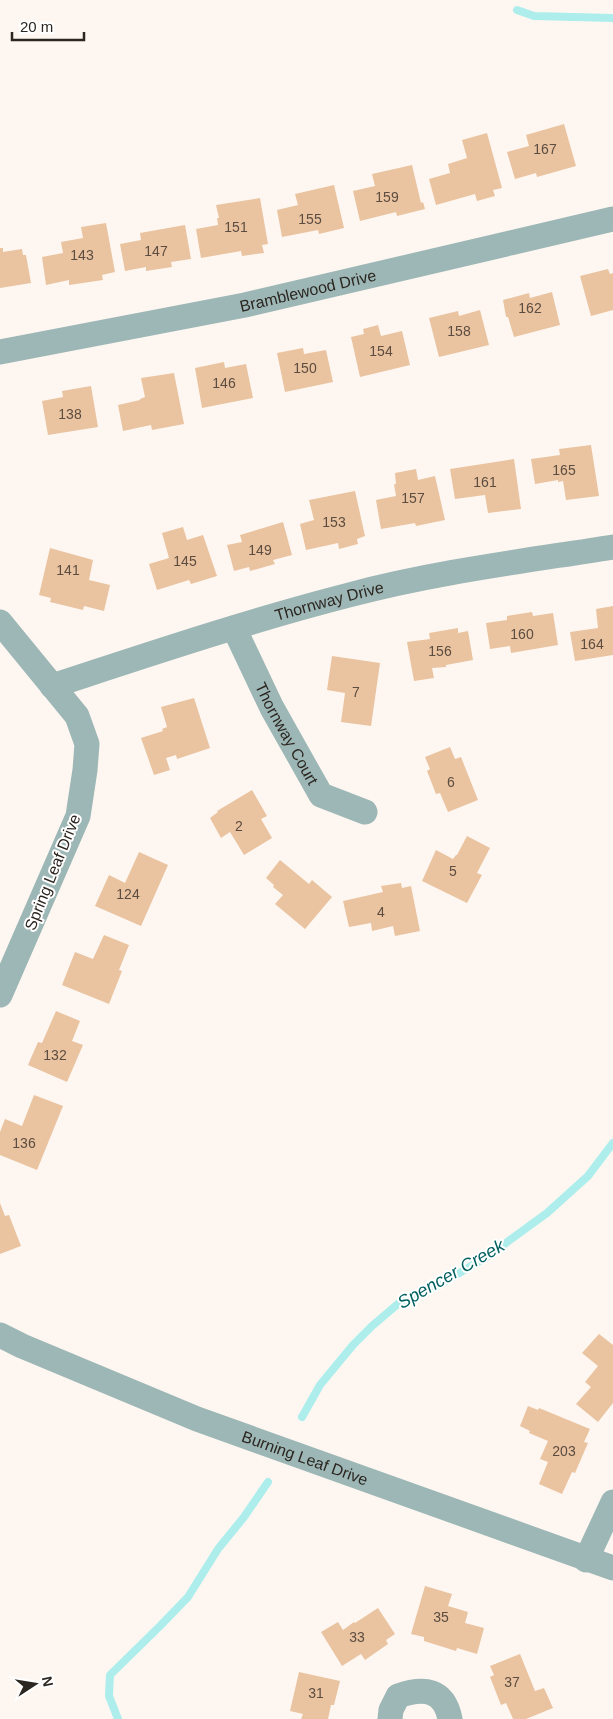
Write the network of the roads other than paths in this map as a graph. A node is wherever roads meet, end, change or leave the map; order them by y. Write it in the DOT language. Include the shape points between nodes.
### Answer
graph roads {
  1 [pos="613,219"];
  2 [pos="0,352"];
  3 [pos="613,547"];
  4 [pos="0,622"];
  5 [pos="234,628"];
  6 [pos="52,686"];
  7 [pos="365,812"];
  8 [pos="0,995"];
  9 [pos="0,1335"];
  10 [pos="613,1502"];
  11 [pos="586,1560"];
  12 [pos="613,1568"];
  13 [pos="390,1719"];
  14 [pos="450,1719"];
  1 -- 2 [label="street, Bramblewood Drive" via="245,305"];
  3 -- 5 [label="street, Thornway Drive" via="463,570 350,595"];
  4 -- 6 [label="street, Spring Leaf Drive"];
  5 -- 6 [label="street, Thornway Drive"];
  5 -- 7 [label="street, Thornway Court" via="272,708 321,795"];
  6 -- 8 [label="street, Spring Leaf Drive" via="77,716 86,744 78,816"];
  9 -- 11 [label="street, Burning Leaf Drive" via="197,1419"];
  10 -- 11 [label="street"];
  11 -- 12 [label="street, Burning Leaf Drive"];
  13 -- 14 [label="street" via="398,1696 413,1691 441,1697"];
}
